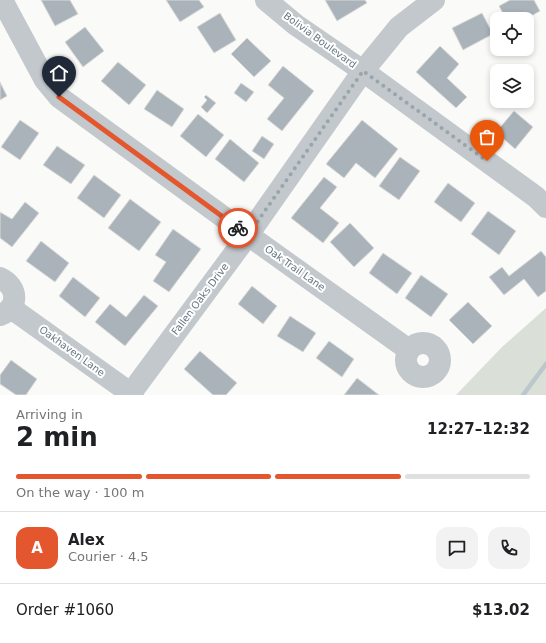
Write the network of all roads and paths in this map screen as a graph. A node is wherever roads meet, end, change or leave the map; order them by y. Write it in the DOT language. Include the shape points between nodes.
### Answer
graph roads {
  1 [pos="2,0"];
  2 [pos="267,0"];
  3 [pos="434,0"];
  4 [pos="363,71"];
  5 [pos="543,196"];
  6 [pos="248,235"];
  7 [pos="0,278"];
  8 [pos="6,312"];
  9 [pos="409,350"];
  10 [pos="132,394"];
  1 -- 6 [label="street, Oak Trail Lane" via="45,80 59,97"];
  2 -- 4 [label="street, Bolivia Boulevard" via="296,25"];
  3 -- 4 [label="street, Fallen Oaks Drive" via="399,27"];
  4 -- 5 [label="street, Bolivia Boulevard"];
  4 -- 6 [label="street, Fallen Oaks Drive"];
  6 -- 9 [label="street, Oak Trail Lane"];
  6 -- 10 [label="street, Fallen Oaks Drive"];
  7 -- 8 [label="street, Oakhaven Lane" via="12,286 15,293 14,301"];
  8 -- 10 [label="street, Oakhaven Lane"];
}
